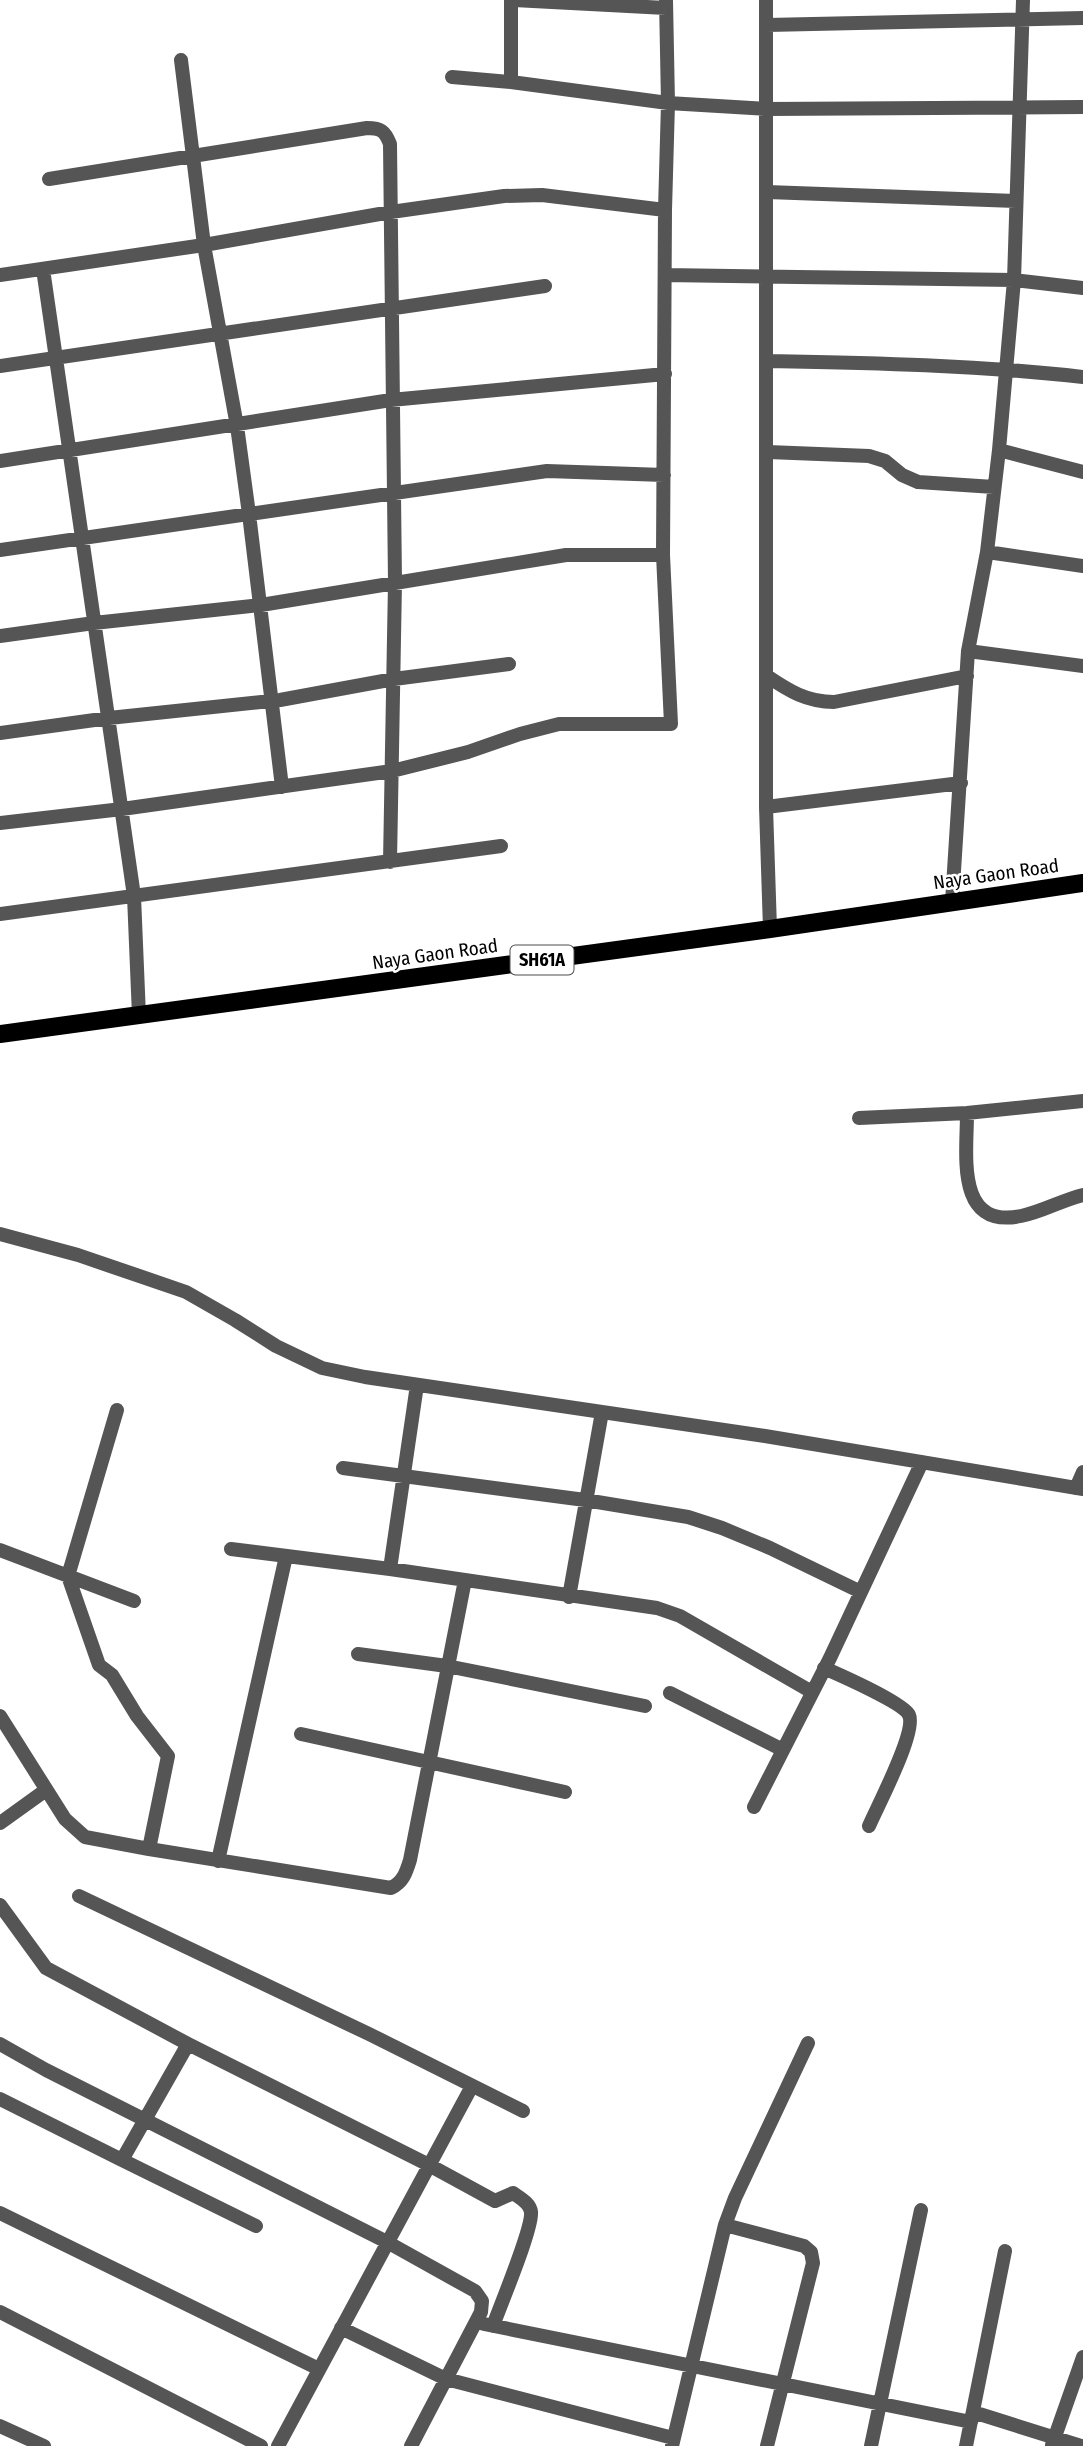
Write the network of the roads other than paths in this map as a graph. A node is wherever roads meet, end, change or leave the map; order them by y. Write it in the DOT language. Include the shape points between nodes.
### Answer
graph roads {
  1 [pos="512,0"];
  2 [pos="766,0"];
  3 [pos="1023,0"];
  4 [pos="666,4"];
  5 [pos="1083,18"];
  6 [pos="1024,20"];
  7 [pos="767,25"];
  8 [pos="181,60"];
  9 [pos="452,77"];
  10 [pos="511,82"];
  11 [pos="668,103"];
  12 [pos="1083,107"];
  13 [pos="1021,108"];
  14 [pos="767,109"];
  15 [pos="193,156"];
  16 [pos="49,179"];
  17 [pos="767,192"];
  18 [pos="1016,201"];
  19 [pos="665,209"];
  20 [pos="391,212"];
  21 [pos="204,245"];
  22 [pos="43,269"];
  23 [pos="0,275"];
  24 [pos="665,275"];
  25 [pos="767,276"];
  26 [pos="1014,280"];
  27 [pos="545,286"];
  28 [pos="1083,288"];
  29 [pos="391,308"];
  30 [pos="220,334"];
  31 [pos="56,359"];
  32 [pos="767,361"];
  33 [pos="0,366"];
  34 [pos="1006,368"];
  35 [pos="665,374"];
  36 [pos="1083,377"];
  37 [pos="391,400"];
  38 [pos="237,426"];
  39 [pos="999,450"];
  40 [pos="70,452"];
  41 [pos="768,452"];
  42 [pos="0,461"];
  43 [pos="1083,472"];
  44 [pos="664,475"];
  45 [pos="994,486"];
  46 [pos="393,494"];
  47 [pos="249,514"];
  48 [pos="83,538"];
  49 [pos="0,550"];
  50 [pos="987,552"];
  51 [pos="663,555"];
  52 [pos="1083,566"];
  53 [pos="395,582"];
  54 [pos="261,605"];
  55 [pos="94,623"];
  56 [pos="0,636"];
  57 [pos="968,651"];
  58 [pos="509,664"];
  59 [pos="1083,666"];
  60 [pos="767,676"];
  61 [pos="967,676"];
  62 [pos="394,679"];
  63 [pos="272,701"];
  64 [pos="109,718"];
  65 [pos="0,733"];
  66 [pos="392,771"];
  67 [pos="961,783"];
  68 [pos="282,787"];
  69 [pos="766,807"];
  70 [pos="122,809"];
  71 [pos="0,823"];
  72 [pos="501,846"];
  73 [pos="390,862"];
  74 [pos="1083,883"];
  75 [pos="134,896"];
  76 [pos="951,902"];
  77 [pos="0,914"];
  78 [pos="770,929"];
  79 [pos="139,1016"];
  80 [pos="0,1034"];
  81 [pos="1083,1101"];
  82 [pos="967,1113"];
  83 [pos="859,1118"];
  84 [pos="1083,1195"];
  85 [pos="0,1234"];
  86 [pos="417,1385"];
  87 [pos="117,1410"];
  88 [pos="602,1412"];
  89 [pos="922,1462"];
  90 [pos="343,1468"];
  91 [pos="1083,1472"];
  92 [pos="404,1476"];
  93 [pos="1079,1488"];
  94 [pos="585,1500"];
  95 [pos="231,1549"];
  96 [pos="0,1550"];
  97 [pos="286,1556"];
  98 [pos="390,1569"];
  99 [pos="68,1576"];
  100 [pos="465,1580"];
  101 [pos="861,1592"];
  102 [pos="569,1597"];
  103 [pos="134,1601"];
  104 [pos="358,1654"];
  105 [pos="447,1666"];
  106 [pos="824,1668"];
  107 [pos="812,1692"];
  108 [pos="670,1693"];
  109 [pos="645,1706"];
  110 [pos="0,1716"];
  111 [pos="301,1734"];
  112 [pos="783,1750"];
  113 [pos="429,1760"];
  114 [pos="46,1790"];
  115 [pos="565,1792"];
  116 [pos="754,1807"];
  117 [pos="0,1823"];
  118 [pos="869,1826"];
  119 [pos="149,1849"];
  120 [pos="218,1861"];
  121 [pos="79,1896"];
  122 [pos="0,1905"];
  123 [pos="808,2043"];
  124 [pos="0,2044"];
  125 [pos="188,2044"];
  126 [pos="472,2086"];
  127 [pos="0,2099"];
  128 [pos="523,2111"];
  129 [pos="145,2120"];
  130 [pos="122,2160"];
  131 [pos="429,2165"];
  132 [pos="921,2210"];
  133 [pos="0,2213"];
  134 [pos="725,2225"];
  135 [pos="257,2226"];
  136 [pos="387,2242"];
  137 [pos="1005,2251"];
  138 [pos="499,2308"];
  139 [pos="0,2312"];
  140 [pos="475,2323"];
  141 [pos="493,2326"];
  142 [pos="341,2328"];
  143 [pos="522,2332"];
  144 [pos="1083,2357"];
  145 [pos="690,2366"];
  146 [pos="319,2369"];
  147 [pos="446,2379"];
  148 [pos="781,2385"];
  149 [pos="881,2404"];
  150 [pos="972,2417"];
  151 [pos="0,2426"];
  152 [pos="672,2442"];
  153 [pos="1053,2442"];
  154 [pos="43,2446"];
  155 [pos="261,2446"];
  156 [pos="278,2446"];
  157 [pos="411,2446"];
  158 [pos="767,2446"];
  159 [pos="871,2446"];
  160 [pos="966,2446"];
  161 [pos="1081,2446"];
  1 -- 4 [label="street"];
  1 -- 10 [label="street"];
  2 -- 7 [label="street"];
  3 -- 6 [label="street"];
  4 -- 11 [label="street"];
  5 -- 6 [label="street"];
  6 -- 7 [label="street"];
  6 -- 13 [label="street"];
  7 -- 14 [label="street"];
  8 -- 15 [label="street"];
  9 -- 10 [label="street"];
  10 -- 11 [label="street"];
  11 -- 14 [label="street"];
  11 -- 19 [label="street"];
  12 -- 13 [label="street"];
  13 -- 14 [label="street"];
  13 -- 18 [label="street"];
  14 -- 17 [label="street"];
  15 -- 16 [label="street"];
  15 -- 20 [label="street" via="379,128 390,144"];
  15 -- 21 [label="street"];
  17 -- 18 [label="street"];
  17 -- 25 [label="street"];
  18 -- 26 [label="street"];
  19 -- 20 [label="street" via="522,194"];
  19 -- 24 [label="street"];
  20 -- 21 [label="street"];
  20 -- 29 [label="street"];
  21 -- 22 [label="street"];
  21 -- 30 [label="street"];
  22 -- 23 [label="street"];
  22 -- 31 [label="street"];
  24 -- 25 [label="street"];
  24 -- 35 [label="street"];
  25 -- 26 [label="street"];
  25 -- 32 [label="street"];
  26 -- 28 [label="street"];
  26 -- 34 [label="street"];
  27 -- 29 [label="street"];
  29 -- 30 [label="street"];
  29 -- 37 [label="street"];
  30 -- 31 [label="street"];
  30 -- 38 [label="street"];
  31 -- 33 [label="street"];
  31 -- 40 [label="street"];
  32 -- 34 [label="street"];
  32 -- 41 [label="street"];
  34 -- 36 [label="street"];
  34 -- 39 [label="street"];
  35 -- 37 [label="street"];
  35 -- 44 [label="street"];
  37 -- 38 [label="street"];
  37 -- 46 [label="street"];
  38 -- 40 [label="street"];
  38 -- 47 [label="street"];
  39 -- 43 [label="street"];
  39 -- 45 [label="street"];
  40 -- 42 [label="street"];
  40 -- 48 [label="street"];
  41 -- 45 [label="street" via="869,456 918,482"];
  41 -- 60 [label="street"];
  44 -- 46 [label="street" via="547,471"];
  44 -- 51 [label="street"];
  45 -- 50 [label="street"];
  46 -- 47 [label="street"];
  46 -- 53 [label="street"];
  47 -- 48 [label="street"];
  47 -- 54 [label="street"];
  48 -- 49 [label="street"];
  48 -- 55 [label="street"];
  50 -- 52 [label="street"];
  50 -- 57 [label="street"];
  51 -- 53 [label="street" via="566,555"];
  51 -- 66 [label="street" via="671,724 559,724"];
  53 -- 54 [label="street"];
  53 -- 62 [label="street"];
  54 -- 55 [label="street"];
  54 -- 63 [label="street"];
  55 -- 56 [label="street"];
  55 -- 64 [label="street"];
  57 -- 59 [label="street"];
  57 -- 61 [label="street"];
  58 -- 62 [label="street"];
  60 -- 61 [label="street" via="818,702"];
  60 -- 69 [label="street"];
  61 -- 67 [label="street"];
  62 -- 63 [label="street"];
  62 -- 66 [label="street"];
  63 -- 64 [label="street"];
  63 -- 68 [label="street"];
  64 -- 65 [label="street"];
  64 -- 70 [label="street"];
  66 -- 68 [label="street"];
  66 -- 73 [label="street"];
  67 -- 69 [label="street"];
  67 -- 76 [label="street"];
  68 -- 70 [label="street"];
  69 -- 78 [label="street"];
  70 -- 71 [label="street"];
  70 -- 75 [label="street"];
  72 -- 73 [label="street"];
  73 -- 75 [label="street"];
  74 -- 76 [label="main road, Naya Gaon Road / SH61A"];
  75 -- 77 [label="street"];
  75 -- 79 [label="street"];
  76 -- 78 [label="main road, Naya Gaon Road / SH61A"];
  78 -- 79 [label="main road, Naya Gaon Road / SH61A"];
  79 -- 80 [label="main road, Naya Gaon Road / SH61A"];
  81 -- 82 [label="street"];
  82 -- 83 [label="street"];
  82 -- 84 [label="street" via="967,1181 976,1204 990,1214 1024,1215"];
  85 -- 86 [label="street" via="186,1292 322,1368"];
  86 -- 88 [label="street"];
  86 -- 92 [label="street"];
  87 -- 99 [label="street"];
  88 -- 89 [label="street"];
  88 -- 94 [label="street"];
  89 -- 93 [label="street"];
  89 -- 101 [label="street"];
  90 -- 92 [label="street"];
  91 -- 93 [label="street"];
  92 -- 94 [label="street"];
  92 -- 98 [label="street"];
  94 -- 101 [label="street" via="688,1517 722,1528"];
  94 -- 102 [label="street"];
  95 -- 97 [label="street"];
  96 -- 99 [label="street"];
  97 -- 98 [label="street"];
  97 -- 120 [label="street"];
  98 -- 100 [label="street"];
  99 -- 103 [label="street"];
  99 -- 119 [label="street" via="99,1665 112,1675 168,1756"];
  100 -- 102 [label="street"];
  100 -- 105 [label="street"];
  101 -- 106 [label="street"];
  102 -- 107 [label="street" via="656,1608 680,1616"];
  104 -- 105 [label="street"];
  105 -- 109 [label="street"];
  105 -- 113 [label="street"];
  106 -- 107 [label="street"];
  106 -- 118 [label="street" via="910,1716 905,1746"];
  107 -- 112 [label="street"];
  108 -- 112 [label="street"];
  110 -- 114 [label="street"];
  111 -- 113 [label="street"];
  112 -- 116 [label="street"];
  113 -- 115 [label="street"];
  113 -- 120 [label="street" via="410,1860 399,1884 391,1888"];
  114 -- 117 [label="street"];
  114 -- 119 [label="street" via="65,1819 85,1837"];
  119 -- 120 [label="street"];
  121 -- 126 [label="street"];
  122 -- 125 [label="street" via="46,1968"];
  123 -- 134 [label="street"];
  124 -- 129 [label="street"];
  125 -- 129 [label="street"];
  125 -- 131 [label="street"];
  126 -- 128 [label="street"];
  126 -- 131 [label="street"];
  127 -- 130 [label="street"];
  129 -- 130 [label="street"];
  129 -- 136 [label="street"];
  130 -- 135 [label="street"];
  131 -- 136 [label="street"];
  131 -- 138 [label="street" via="495,2201 513,2193 531,2212"];
  132 -- 149 [label="street"];
  133 -- 146 [label="street"];
  134 -- 145 [label="street"];
  134 -- 148 [label="street" via="804,2246 811,2252 813,2263"];
  136 -- 140 [label="street" via="475,2291 483,2306"];
  136 -- 142 [label="street"];
  137 -- 150 [label="street"];
  138 -- 141 [label="street"];
  138 -- 143 [label="street"];
  139 -- 155 [label="street"];
  140 -- 141 [label="street"];
  140 -- 147 [label="street"];
  141 -- 143 [label="street"];
  142 -- 146 [label="street"];
  142 -- 147 [label="street"];
  143 -- 145 [label="street"];
  144 -- 153 [label="street"];
  145 -- 148 [label="street"];
  145 -- 152 [label="street"];
  146 -- 156 [label="street"];
  147 -- 152 [label="street"];
  147 -- 157 [label="street"];
  148 -- 149 [label="street"];
  148 -- 158 [label="street"];
  149 -- 150 [label="street"];
  149 -- 159 [label="street"];
  150 -- 153 [label="street"];
  150 -- 160 [label="street"];
  151 -- 154 [label="street"];
  153 -- 161 [label="street"];
}
